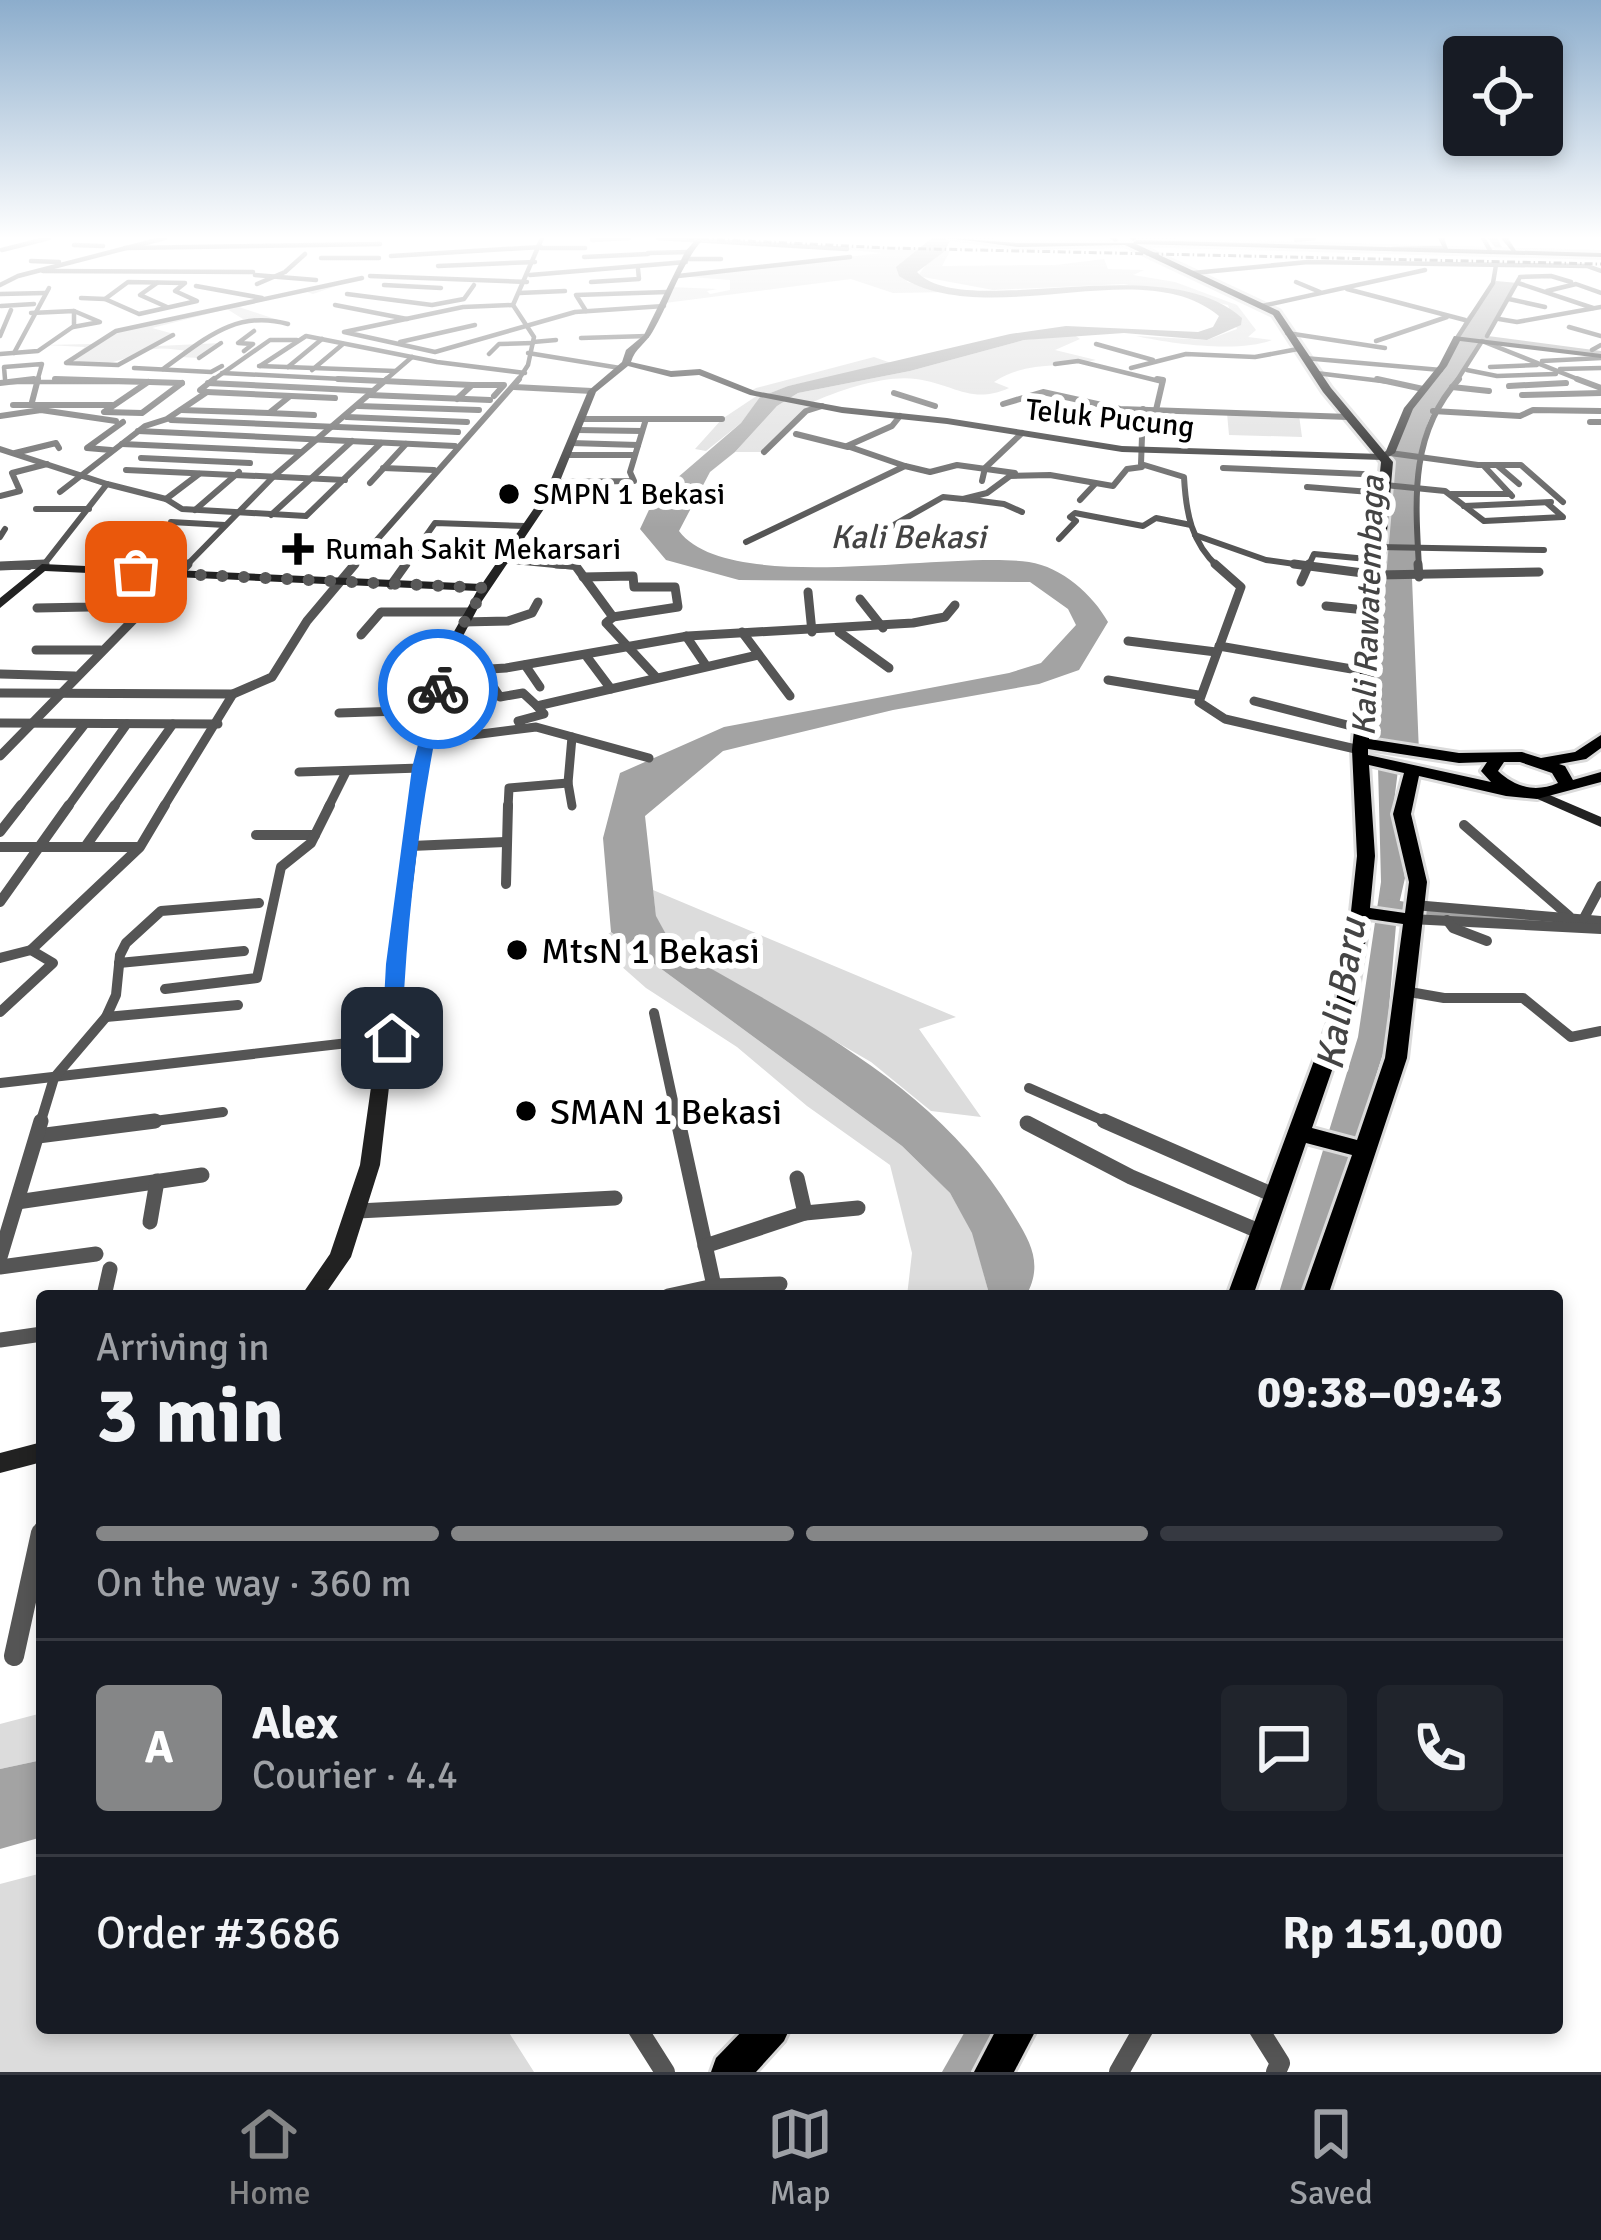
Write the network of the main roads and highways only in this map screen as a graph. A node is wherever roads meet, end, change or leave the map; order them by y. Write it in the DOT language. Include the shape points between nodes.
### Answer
graph roads {
  1 [pos="1288,335"];
  2 [pos="1601,740"];
  3 [pos="1365,748"];
  4 [pos="1499,758"];
  5 [pos="1564,760"];
  6 [pos="1410,762"];
  7 [pos="1545,762"];
  8 [pos="1593,779"];
  9 [pos="1563,789"];
  10 [pos="1534,794"];
  11 [pos="1366,913"];
  12 [pos="1408,913"];
  13 [pos="1308,1135"];
  14 [pos="1360,1149"];
  15 [pos="1242,1290"];
  16 [pos="1317,1290"];
  17 [pos="765,2034"];
  18 [pos="1015,2034"];
  19 [pos="730,2072"];
  20 [pos="993,2072"];
  1 -- 3 [label="main road" via="1386,455"];
  2 -- 5 [label="main road"];
  3 -- 6 [label="main road"];
  3 -- 11 [label="main road"];
  4 -- 6 [label="main road"];
  4 -- 7 [label="main road"];
  4 -- 10 [label="main road" via="1489,768 1494,778"];
  5 -- 7 [label="main road"];
  5 -- 8 [label="main road" via="1572,774"];
  6 -- 10 [label="main road"];
  6 -- 12 [label="main road" via="1402,814 1418,882"];
  7 -- 9 [label="main road" via="1565,776"];
  8 -- 9 [label="main road"];
  9 -- 10 [label="main road"];
  11 -- 12 [label="main road"];
  11 -- 13 [label="main road"];
  12 -- 14 [label="main road" via="1396,1058"];
  13 -- 14 [label="main road"];
  13 -- 15 [label="main road" via="1273,1195"];
  14 -- 16 [label="main road"];
  17 -- 19 [label="main road"];
  18 -- 20 [label="main road"];
}
